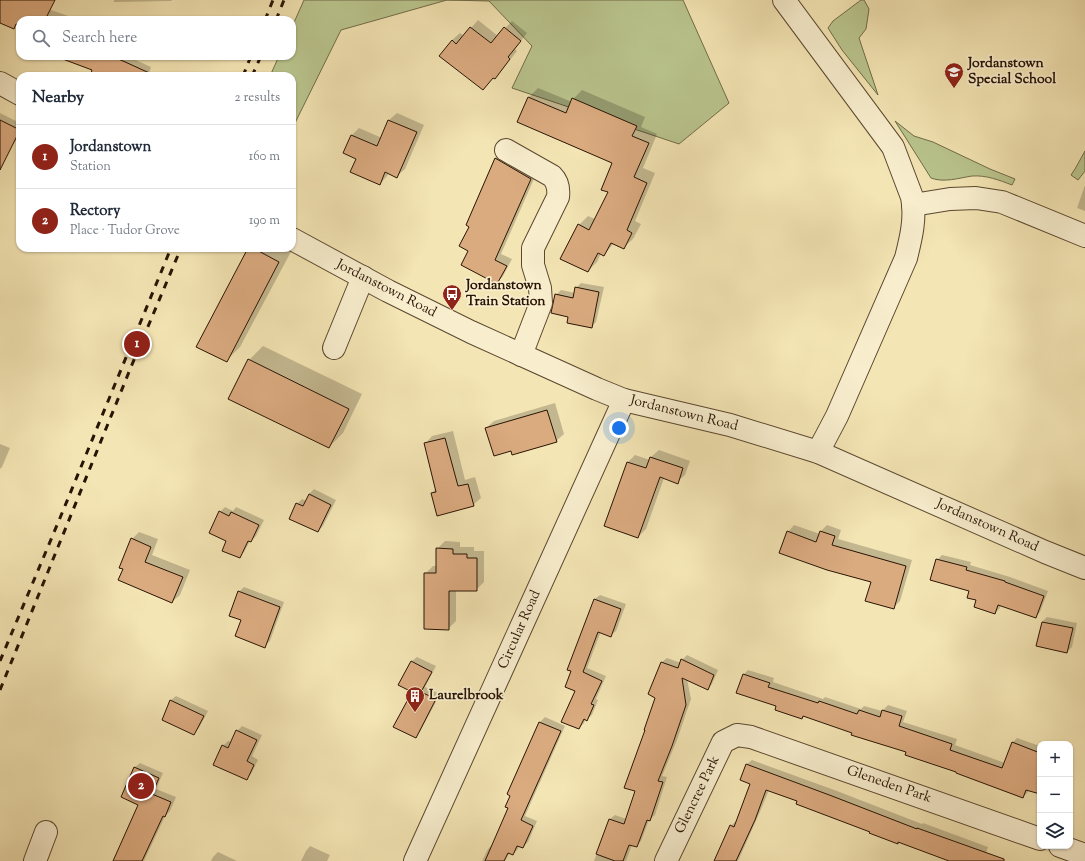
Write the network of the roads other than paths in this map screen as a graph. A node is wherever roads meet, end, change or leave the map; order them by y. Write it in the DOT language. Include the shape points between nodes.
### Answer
graph roads {
  1 [pos="784,0"];
  2 [pos="0,84"];
  3 [pos="16,92"];
  4 [pos="506,150"];
  5 [pos="914,205"];
  6 [pos="1085,236"];
  7 [pos="296,241"];
  8 [pos="363,277"];
  9 [pos="334,348"];
  10 [pos="520,355"];
  11 [pos="624,400"];
  12 [pos="818,452"];
  13 [pos="1085,568"];
  14 [pos="737,735"];
  15 [pos="46,832"];
  16 [pos="1037,838"];
  17 [pos="1070,849"];
  18 [pos="1084,853"];
  19 [pos="35,861"];
  20 [pos="415,861"];
  21 [pos="666,861"];
  1 -- 5 [label="street" via="893,147"];
  2 -- 3 [label="street"];
  4 -- 10 [label="street" via="552,176 556,180 558,190 558,196 533,248 532,265 540,288 541,303"];
  5 -- 6 [label="street" via="976,198 1002,202"];
  5 -- 12 [label="street" via="912,235 906,258 837,416"];
  7 -- 8 [label="street, Jordanstown Road"];
  8 -- 9 [label="street"];
  8 -- 10 [label="street, Jordanstown Road"];
  10 -- 11 [label="street, Jordanstown Road"];
  11 -- 12 [label="street, Jordanstown Road" via="730,425"];
  11 -- 20 [label="street, Circular Road"];
  12 -- 13 [label="street, Jordanstown Road"];
  14 -- 16 [label="street, Gleneden Park" via="751,737"];
  14 -- 21 [label="street, Glencree Park" via="723,742"];
  15 -- 19 [label="street"];
  17 -- 18 [label="street"];
}
